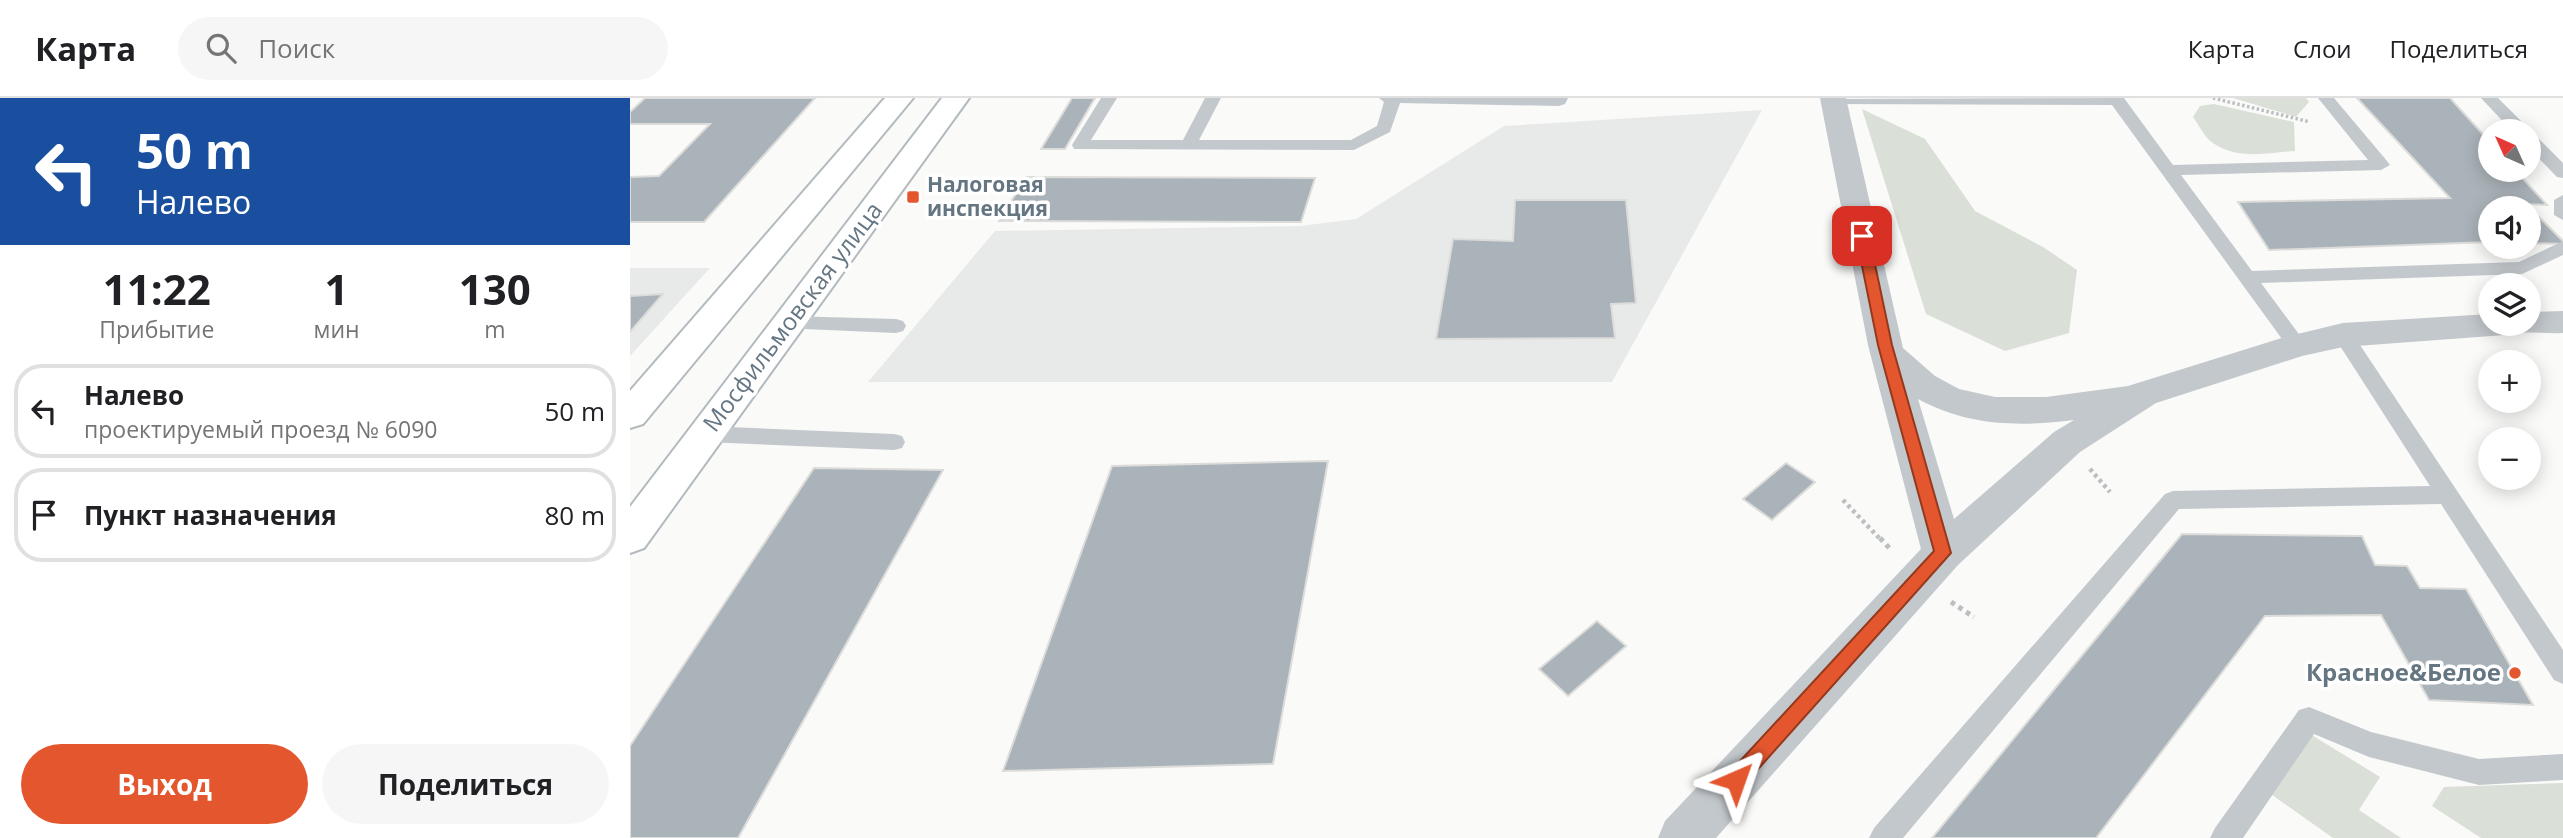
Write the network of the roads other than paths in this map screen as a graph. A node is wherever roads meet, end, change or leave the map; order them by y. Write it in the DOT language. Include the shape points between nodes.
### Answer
graph roads {
  1 [pos="900,98"];
  2 [pos="956,98"];
  3 [pos="1109,98"];
  4 [pos="1213,98"];
  5 [pos="1387,98"];
  6 [pos="1393,98"];
  7 [pos="1560,98"];
  8 [pos="2326,98"];
  9 [pos="2488,98"];
  10 [pos="1833,99"];
  11 [pos="2509,119"];
  12 [pos="1188,146"];
  13 [pos="2541,151"];
  14 [pos="2169,170"];
  15 [pos="2563,173"];
  16 [pos="2563,200"];
  17 [pos="2563,215"];
  18 [pos="2563,247"];
  19 [pos="2245,277"];
  20 [pos="2541,323"];
  21 [pos="2563,323"];
  22 [pos="788,324"];
  23 [pos="896,326"];
  24 [pos="2478,326"];
  25 [pos="2343,335"];
  26 [pos="2297,345"];
  27 [pos="1890,356"];
  28 [pos="2143,394"];
  29 [pos="630,415"];
  30 [pos="706,434"];
  31 [pos="894,442"];
  32 [pos="2446,495"];
  33 [pos="630,537"];
  34 [pos="1943,553"];
  35 [pos="2563,672"];
  36 [pos="2563,767"];
  37 [pos="1683,838"];
  38 [pos="1884,838"];
  39 [pos="2225,838"];
  1 -- 29 [label="main road"];
  2 -- 22 [label="main road, Мосфильмовская улица"];
  3 -- 12 [label="lane" via="1080,145"];
  4 -- 12 [label="lane"];
  5 -- 6 [label="lane"];
  6 -- 7 [label="lane"];
  6 -- 12 [label="lane" via="1384,129 1354,145"];
  8 -- 14 [label="lane" via="2381,165"];
  9 -- 11 [label="lane"];
  10 -- 14 [label="lane" via="2117,100"];
  10 -- 27 [label="street"];
  13 -- 15 [label="lane"];
  14 -- 19 [label="lane"];
  16 -- 17 [label="lane"];
  18 -- 19 [label="lane" via="2522,268"];
  19 -- 26 [label="lane"];
  20 -- 21 [label="street"];
  22 -- 23 [label="lane"];
  22 -- 30 [label="main road, Мосфильмовская улица"];
  24 -- 25 [label="street"];
  25 -- 26 [label="street"];
  25 -- 32 [label="lane"];
  26 -- 28 [label="street"];
  27 -- 28 [label="street" via="1921,384 1979,408 2040,413"];
  27 -- 34 [label="street"];
  28 -- 34 [label="street" via="2067,442"];
  30 -- 31 [label="lane"];
  30 -- 33 [label="main road, Мосфильмовская улица"];
  32 -- 35 [label="lane"];
  32 -- 38 [label="lane" via="2173,500"];
  34 -- 37 [label="street"];
  36 -- 39 [label="lane" via="2479,772 2369,744 2309,719"];
}
